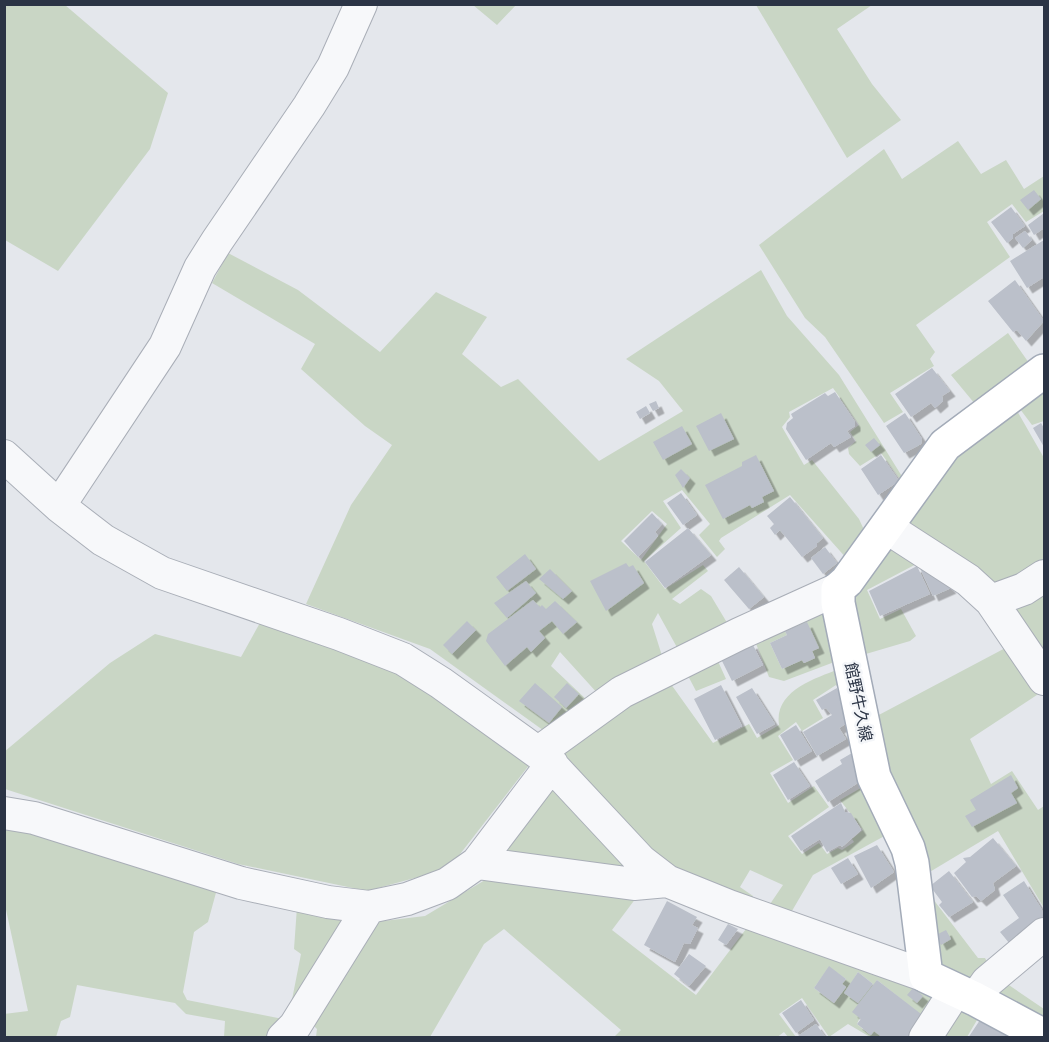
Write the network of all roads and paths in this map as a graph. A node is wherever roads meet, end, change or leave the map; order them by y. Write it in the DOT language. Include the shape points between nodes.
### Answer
graph roads {
  1 [pos="361,4"];
  2 [pos="1044,370"];
  3 [pos="4,456"];
  4 [pos="59,506"];
  5 [pos="886,527"];
  6 [pos="1044,576"];
  7 [pos="838,590"];
  8 [pos="991,601"];
  9 [pos="1044,679"];
  10 [pos="546,758"];
  11 [pos="4,813"];
  12 [pos="477,863"];
  13 [pos="667,881"];
  14 [pos="369,907"];
  15 [pos="1044,934"];
  16 [pos="926,976"];
  17 [pos="966,995"];
  18 [pos="1044,1036"];
  19 [pos="283,1038"];
  20 [pos="925,1038"];
  1 -- 4 [label="street" via="327,76 200,268 165,346"];
  2 -- 5 [label="main road" via="945,445"];
  3 -- 4 [label="street"];
  4 -- 10 [label="street" via="103,540 162,573 403,659"];
  5 -- 7 [label="main road"];
  5 -- 8 [label="street" via="968,580"];
  6 -- 8 [label="street" via="1024,589"];
  7 -- 10 [label="street" via="748,629 622,692"];
  7 -- 16 [label="main road, 館野牛久線" via="874,777 912,863"];
  8 -- 9 [label="street"];
  10 -- 12 [label="street"];
  10 -- 13 [label="street" via="641,861"];
  11 -- 14 [label="street" via="34,818 241,883"];
  12 -- 13 [label="street" via="634,884"];
  12 -- 14 [label="street" via="447,884 407,899"];
  13 -- 16 [label="street"];
  14 -- 19 [label="street" via="295,1026"];
  15 -- 17 [label="street"];
  16 -- 17 [label="main road"];
  17 -- 18 [label="main road"];
  17 -- 20 [label="street"];
}
